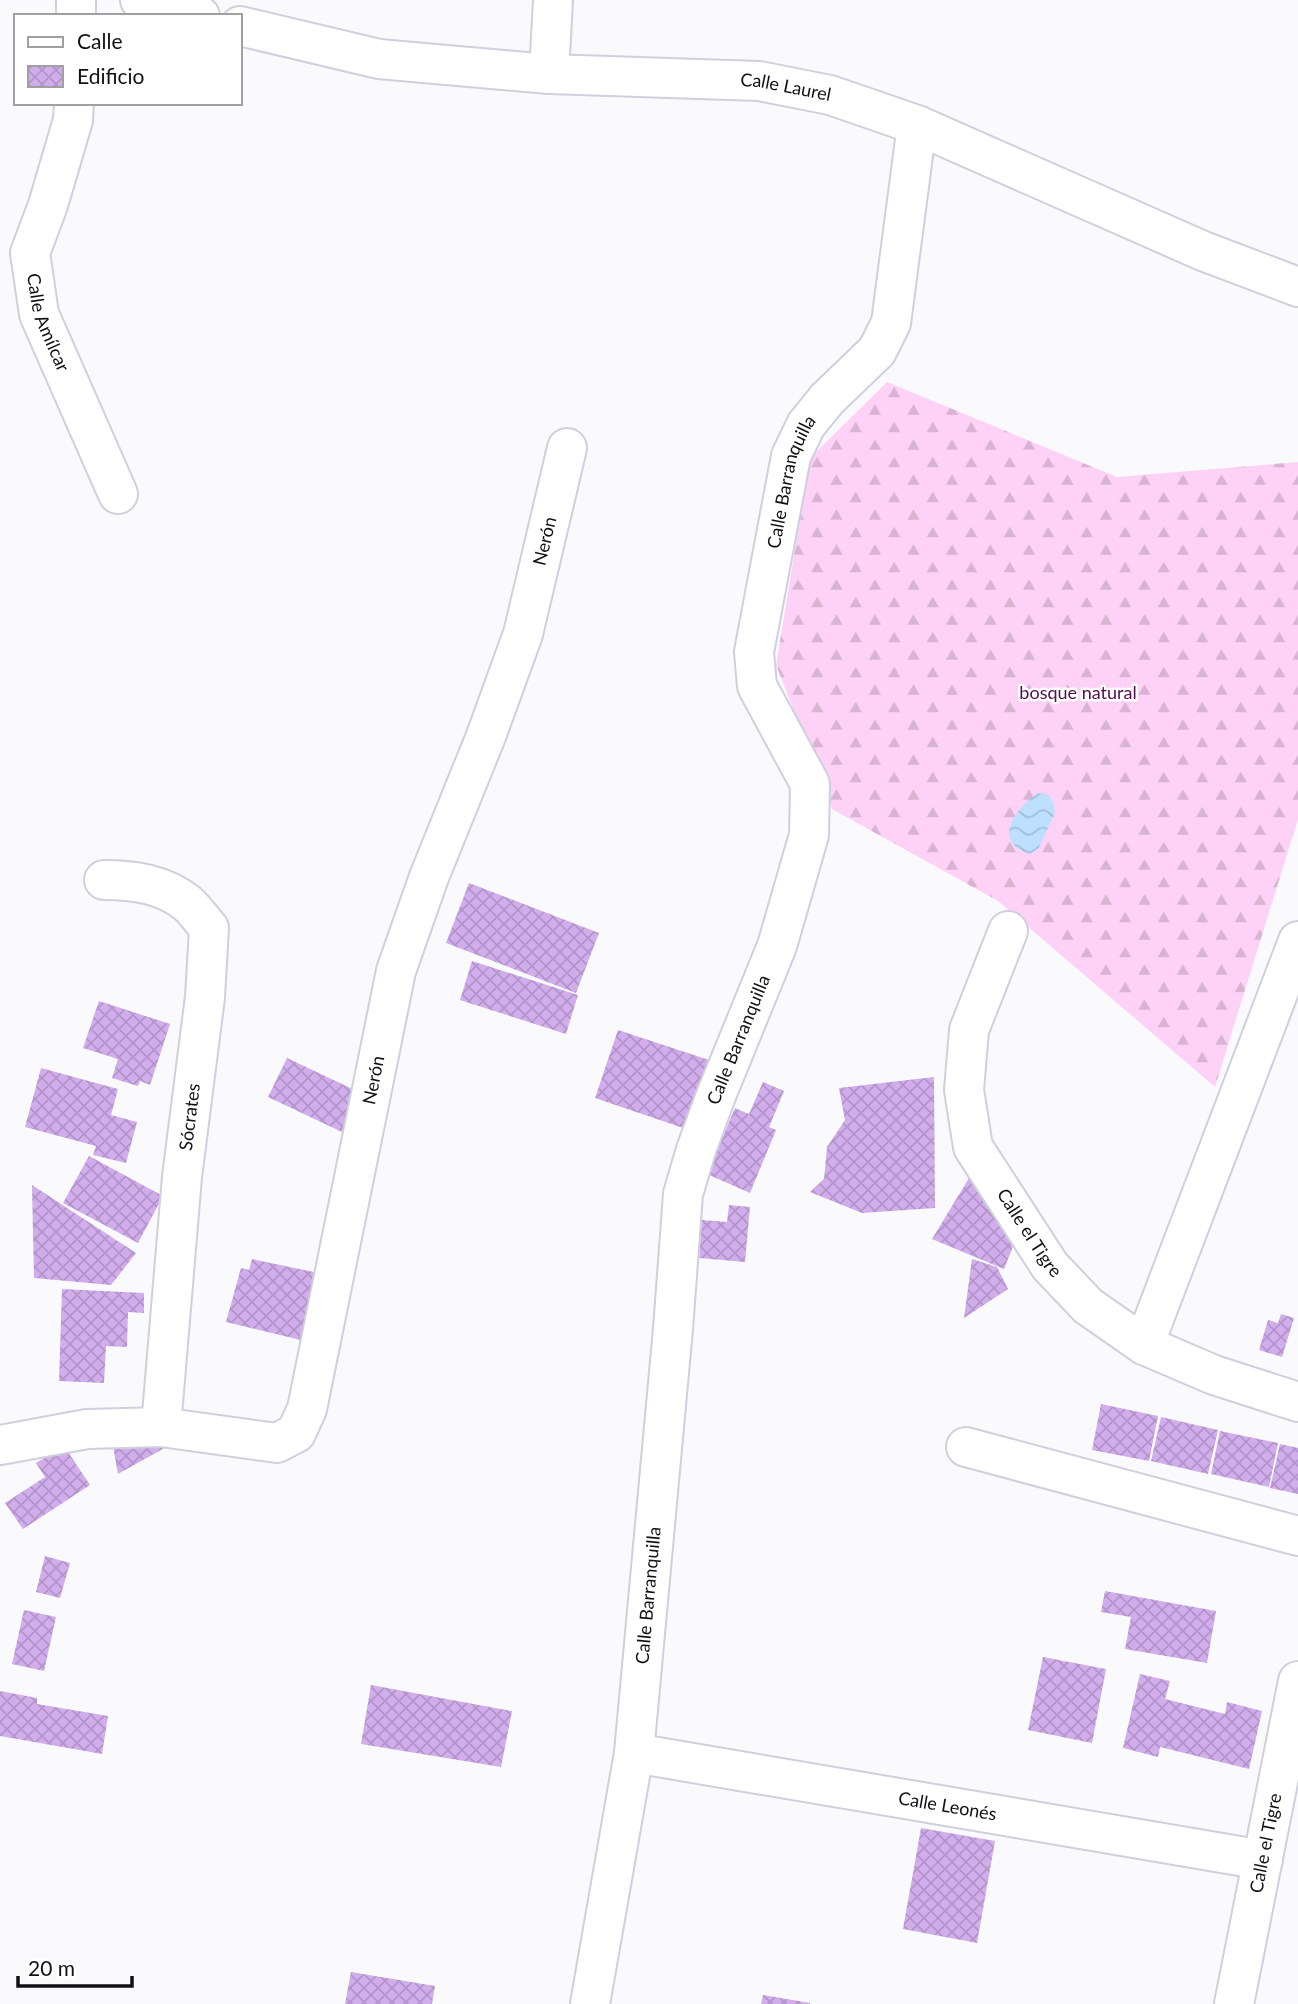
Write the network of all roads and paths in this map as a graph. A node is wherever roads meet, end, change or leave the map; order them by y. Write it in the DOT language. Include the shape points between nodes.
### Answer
graph roads {
  1 [pos="140,0"];
  2 [pos="553,0"];
  3 [pos="192,14"];
  4 [pos="249,18"];
  5 [pos="550,74"];
  6 [pos="74,105"];
  7 [pos="917,125"];
  8 [pos="1298,287"];
  9 [pos="567,448"];
  10 [pos="118,494"];
  11 [pos="104,880"];
  12 [pos="1008,932"];
  13 [pos="1298,941"];
  14 [pos="1144,1345"];
  15 [pos="1298,1402"];
  16 [pos="161,1427"];
  17 [pos="0,1445"];
  18 [pos="966,1447"];
  19 [pos="1298,1536"];
  20 [pos="1298,1681"];
  21 [pos="634,1753"];
  22 [pos="1263,1860"];
  23 [pos="590,2004"];
  24 [pos="1234,2004"];
  1 -- 3 [label="street"];
  2 -- 5 [label="street"];
  4 -- 5 [label="street, Calle Laurel" via="379,59"];
  5 -- 7 [label="street, Calle Laurel" via="759,81 830,95"];
  6 -- 10 [label="street, Calle Amílcar" via="48,205 30,253 39,314"];
  7 -- 8 [label="street, Calle Laurel" via="1191,246"];
  7 -- 21 [label="street, Calle Barranquilla" via="891,323 877,351 806,425 791,456 754,652 757,686 810,784 809,835 777,946 715,1098 683,1194"];
  9 -- 16 [label="street, Nerón" via="523,634 396,971 307,1409 296,1433 277,1443"];
  11 -- 16 [label="street, Sócrates" via="158,887 187,903 209,928"];
  12 -- 14 [label="street, Calle el Tigre" via="969,1030 964,1090 973,1147 1050,1266 1088,1306"];
  13 -- 14 [label="street"];
  14 -- 15 [label="street, Calle el Tigre" via="1214,1375"];
  16 -- 17 [label="street, Nerón" via="87,1429"];
  18 -- 19 [label="street"];
  20 -- 22 [label="street, Calle el Tigre"];
  21 -- 22 [label="street, Calle Leonés"];
  21 -- 23 [label="street, Calle Barranquilla"];
  22 -- 24 [label="street, Calle el Tigre"];
}
